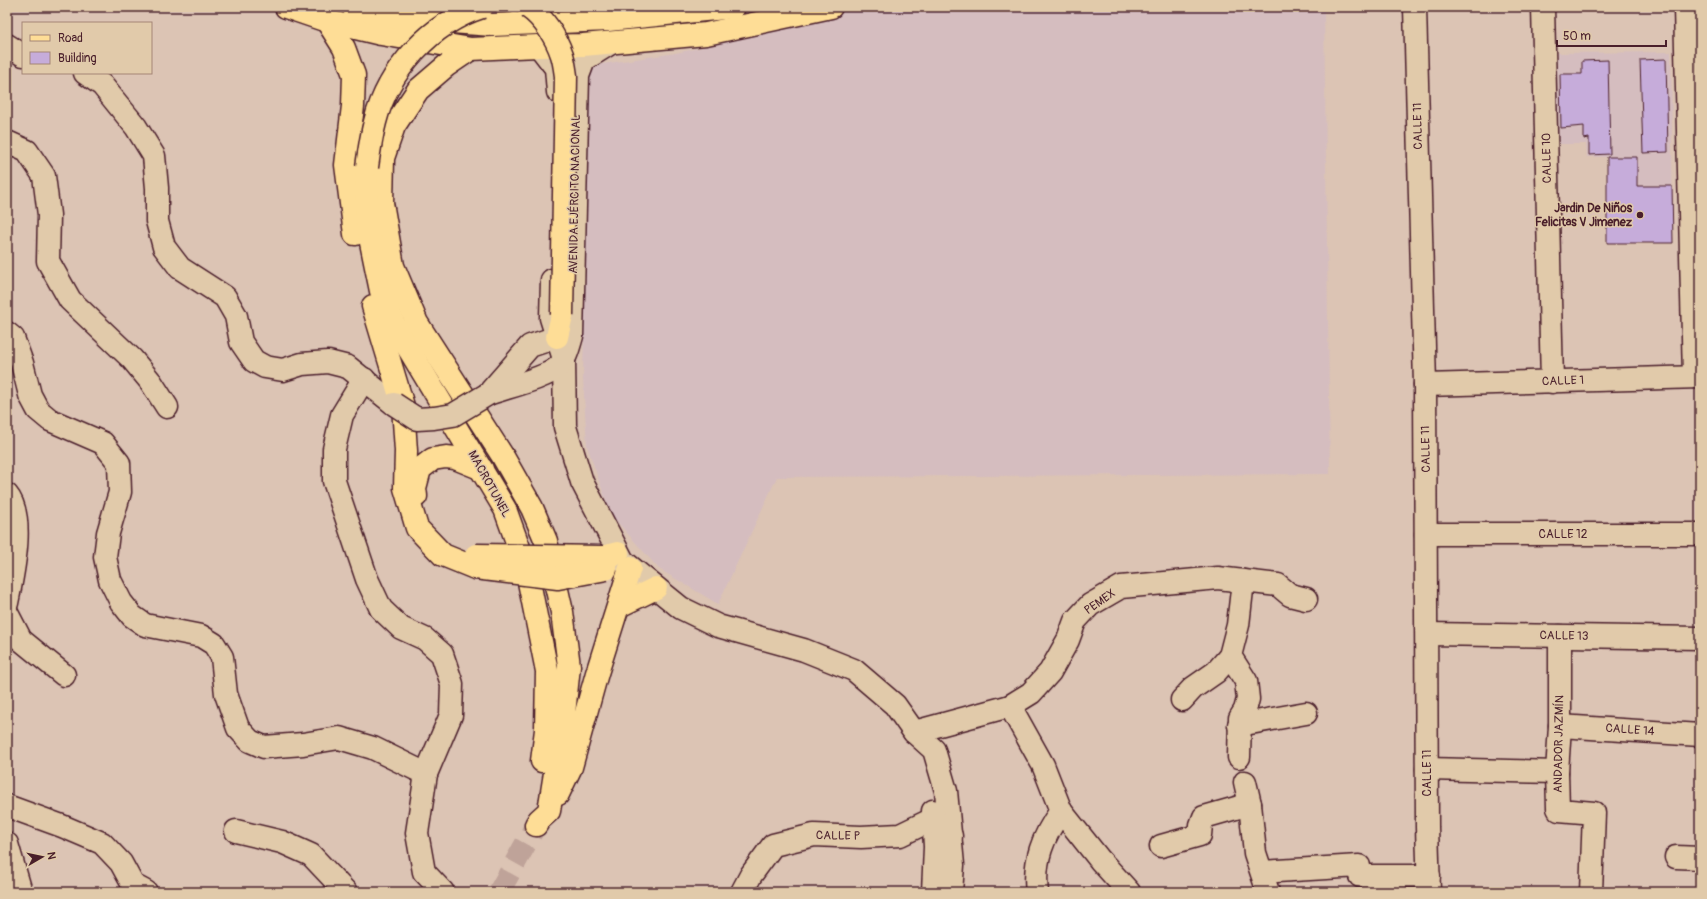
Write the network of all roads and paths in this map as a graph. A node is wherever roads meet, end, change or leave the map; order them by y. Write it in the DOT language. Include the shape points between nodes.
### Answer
graph roads {
  1 [pos="286,7"];
  2 [pos="353,7"];
  3 [pos="482,7"];
  4 [pos="528,7"];
  5 [pos="734,7"];
  6 [pos="831,7"];
  7 [pos="1415,7"];
  8 [pos="1543,7"];
  9 [pos="1685,7"];
  10 [pos="327,21"];
  11 [pos="611,43"];
  12 [pos="7,45"];
  13 [pos="539,46"];
  14 [pos="471,49"];
  15 [pos="22,54"];
  16 [pos="86,74"];
  17 [pos="7,142"];
  18 [pos="363,277"];
  19 [pos="381,291"];
  20 [pos="7,333"];
  21 [pos="391,335"];
  22 [pos="557,337"];
  23 [pos="564,359"];
  24 [pos="1697,377"];
  25 [pos="364,379"];
  26 [pos="1552,382"];
  27 [pos="1425,386"];
  28 [pos="488,394"];
  29 [pos="167,407"];
  30 [pos="482,469"];
  31 [pos="7,495"];
  32 [pos="1426,534"];
  33 [pos="1700,534"];
  34 [pos="474,561"];
  35 [pos="616,562"];
  36 [pos="1243,581"];
  37 [pos="656,588"];
  38 [pos="1306,599"];
  39 [pos="7,603"];
  40 [pos="619,606"];
  41 [pos="7,613"];
  42 [pos="1427,634"];
  43 [pos="1560,636"];
  44 [pos="1700,638"];
  45 [pos="1230,656"];
  46 [pos="64,675"];
  47 [pos="1182,700"];
  48 [pos="1010,706"];
  49 [pos="1306,713"];
  50 [pos="1239,725"];
  51 [pos="1560,726"];
  52 [pos="914,732"];
  53 [pos="1700,735"];
  54 [pos="934,750"];
  55 [pos="1239,757"];
  56 [pos="1427,769"];
  57 [pos="1558,772"];
  58 [pos="426,774"];
  59 [pos="1245,782"];
  60 [pos="1250,804"];
  61 [pos="7,806"];
  62 [pos="1061,811"];
  63 [pos="541,819"];
  64 [pos="933,819"];
  65 [pos="236,831"];
  66 [pos="951,836"];
  67 [pos="7,844"];
  68 [pos="1161,846"];
  69 [pos="1676,858"];
  70 [pos="1700,858"];
  71 [pos="1265,882"];
  72 [pos="1429,884"];
  73 [pos="21,892"];
  74 [pos="146,892"];
  75 [pos="346,892"];
  76 [pos="443,892"];
  77 [pos="742,892"];
  78 [pos="934,892"];
  79 [pos="951,892"];
  80 [pos="1037,892"];
  81 [pos="1129,892"];
  82 [pos="1591,892"];
  1 -- 10 [label="main road"];
  2 -- 5 [label="main road" via="398,18 492,25 608,20"];
  3 -- 19 [label="main road, MACROTUNEL, bridge" via="460,15 428,38 396,75 375,120 367,167 366,218"];
  4 -- 22 [label="main road, bridge" via="555,39 562,55 566,76 562,315"];
  6 -- 11 [label="main road" via="706,34"];
  7 -- 27 [label="street, CALLE 11"];
  8 -- 26 [label="street, CALLE 10"];
  9 -- 24 [label="street"];
  10 -- 14 [label="main road" via="381,34"];
  10 -- 18 [label="main road" via="344,48 354,75 346,165"];
  11 -- 13 [label="main road"];
  11 -- 23 [label="street, AVENIDA EJÉRCITO NACIONAL" via="584,60 578,76 572,336"];
  12 -- 15 [label="street"];
  13 -- 14 [label="main road"];
  13 -- 22 [label="street, AVENIDA EJÉRCITO NACIONAL" via="556,68 560,114 551,318"];
  14 -- 63 [label="main road" via="418,90 394,126 383,158 382,203 393,266 417,323 502,455 532,508 546,542 562,612 569,666 563,723"];
  16 -- 25 [label="street" via="102,85 117,103 154,156 157,221 164,247 180,268 225,297 236,316 241,342 254,361 265,367 282,370 302,364 328,362 348,367"];
  17 -- 29 [label="street" via="27,151 44,176 50,215 48,261 70,300 132,359"];
  18 -- 19 [label="main road"];
  18 -- 21 [label="main road"];
  19 -- 21 [label="main road, MACROTUNEL"];
  20 -- 58 [label="street" via="13,338 30,395 38,410 50,420 103,444 119,463 120,492 108,533 105,557 110,580 121,602 132,616 145,624 201,636 214,644 222,657 226,694 238,728 250,741 264,748 339,738 373,748"];
  21 -- 30 [label="main road, MACROTUNEL" via="429,384"];
  21 -- 34 [label="main road" via="403,406 405,488 417,528 443,556"];
  22 -- 23 [label="street, AVENIDA EJÉRCITO NACIONAL"];
  22 -- 28 [label="street" via="530,346"];
  23 -- 28 [label="street" via="558,367 547,374"];
  23 -- 35 [label="street, AVENIDA EJÉRCITO NACIONAL" via="565,427 582,482"];
  24 -- 26 [label="street, CALLE 1"];
  25 -- 28 [label="street, bridge" via="416,419 454,415"];
  25 -- 58 [label="street" via="342,415 334,449 334,481 367,579 381,609 401,628 425,639 442,654 452,684 451,715"];
  26 -- 27 [label="street, CALLE 1"];
  27 -- 32 [label="street, CALLE 11"];
  30 -- 34 [label="main road" via="455,458 433,459 420,469 415,488 418,516 440,539"];
  30 -- 63 [label="main road, MACROTUNEL" via="505,509 526,567 547,671 546,730 537,804"];
  31 -- 39 [label="street" via="12,502 17,534"];
  32 -- 33 [label="street, CALLE 12"];
  32 -- 42 [label="street, CALLE 11"];
  34 -- 35 [label="main road, bridge" via="558,578"];
  35 -- 37 [label="street, AVENIDA EJÉRCITO NACIONAL"];
  35 -- 40 [label="main road"];
  36 -- 38 [label="street, PEMEX" via="1278,585 1290,595"];
  36 -- 45 [label="street" via="1238,625"];
  36 -- 48 [label="street, PEMEX" via="1218,578 1121,587 1090,606 1075,621 1068,640 1050,672 1031,693"];
  37 -- 40 [label="main road"];
  37 -- 52 [label="street, AVENIDA EJÉRCITO NACIONAL" via="681,608 718,626 804,650 854,670 895,705"];
  40 -- 63 [label="main road" via="571,767"];
  41 -- 46 [label="street" via="21,640"];
  42 -- 43 [label="street, CALLE 13"];
  42 -- 56 [label="street, CALLE 11"];
  43 -- 44 [label="street, CALLE 13"];
  43 -- 51 [label="street, ANDADOR JAZMÍN"];
  45 -- 47 [label="street" via="1216,672 1193,688"];
  45 -- 50 [label="street" via="1246,681 1248,699"];
  48 -- 52 [label="street, PEMEX"];
  48 -- 62 [label="street" via="1043,765"];
  49 -- 50 [label="street"];
  50 -- 55 [label="street"];
  51 -- 53 [label="street, CALLE 14"];
  51 -- 57 [label="street, ANDADOR JAZMÍN"];
  52 -- 54 [label="street, AVENIDA EJÉRCITO NACIONAL"];
  54 -- 64 [label="street" via="930,773"];
  54 -- 66 [label="street" via="946,791"];
  56 -- 57 [label="street"];
  56 -- 72 [label="street, CALLE 11"];
  57 -- 82 [label="street, ANDADOR JAZMÍN" via="1559,810 1594,813"];
  58 -- 76 [label="street" via="417,833 424,872"];
  59 -- 60 [label="street"];
  60 -- 68 [label="street" via="1204,817 1200,835"];
  60 -- 71 [label="street" via="1255,853"];
  61 -- 74 [label="street" via="102,843 121,863 133,885"];
  62 -- 80 [label="street" via="1042,844 1035,876"];
  62 -- 81 [label="street"];
  64 -- 66 [label="street"];
  64 -- 77 [label="street, CALLE P" via="900,835 814,835 773,845"];
  64 -- 78 [label="street"];
  65 -- 75 [label="street" via="282,842 310,855"];
  66 -- 79 [label="street"];
  67 -- 73 [label="street"];
  69 -- 70 [label="street"];
  71 -- 72 [label="street" via="1359,866 1360,876"];
}
